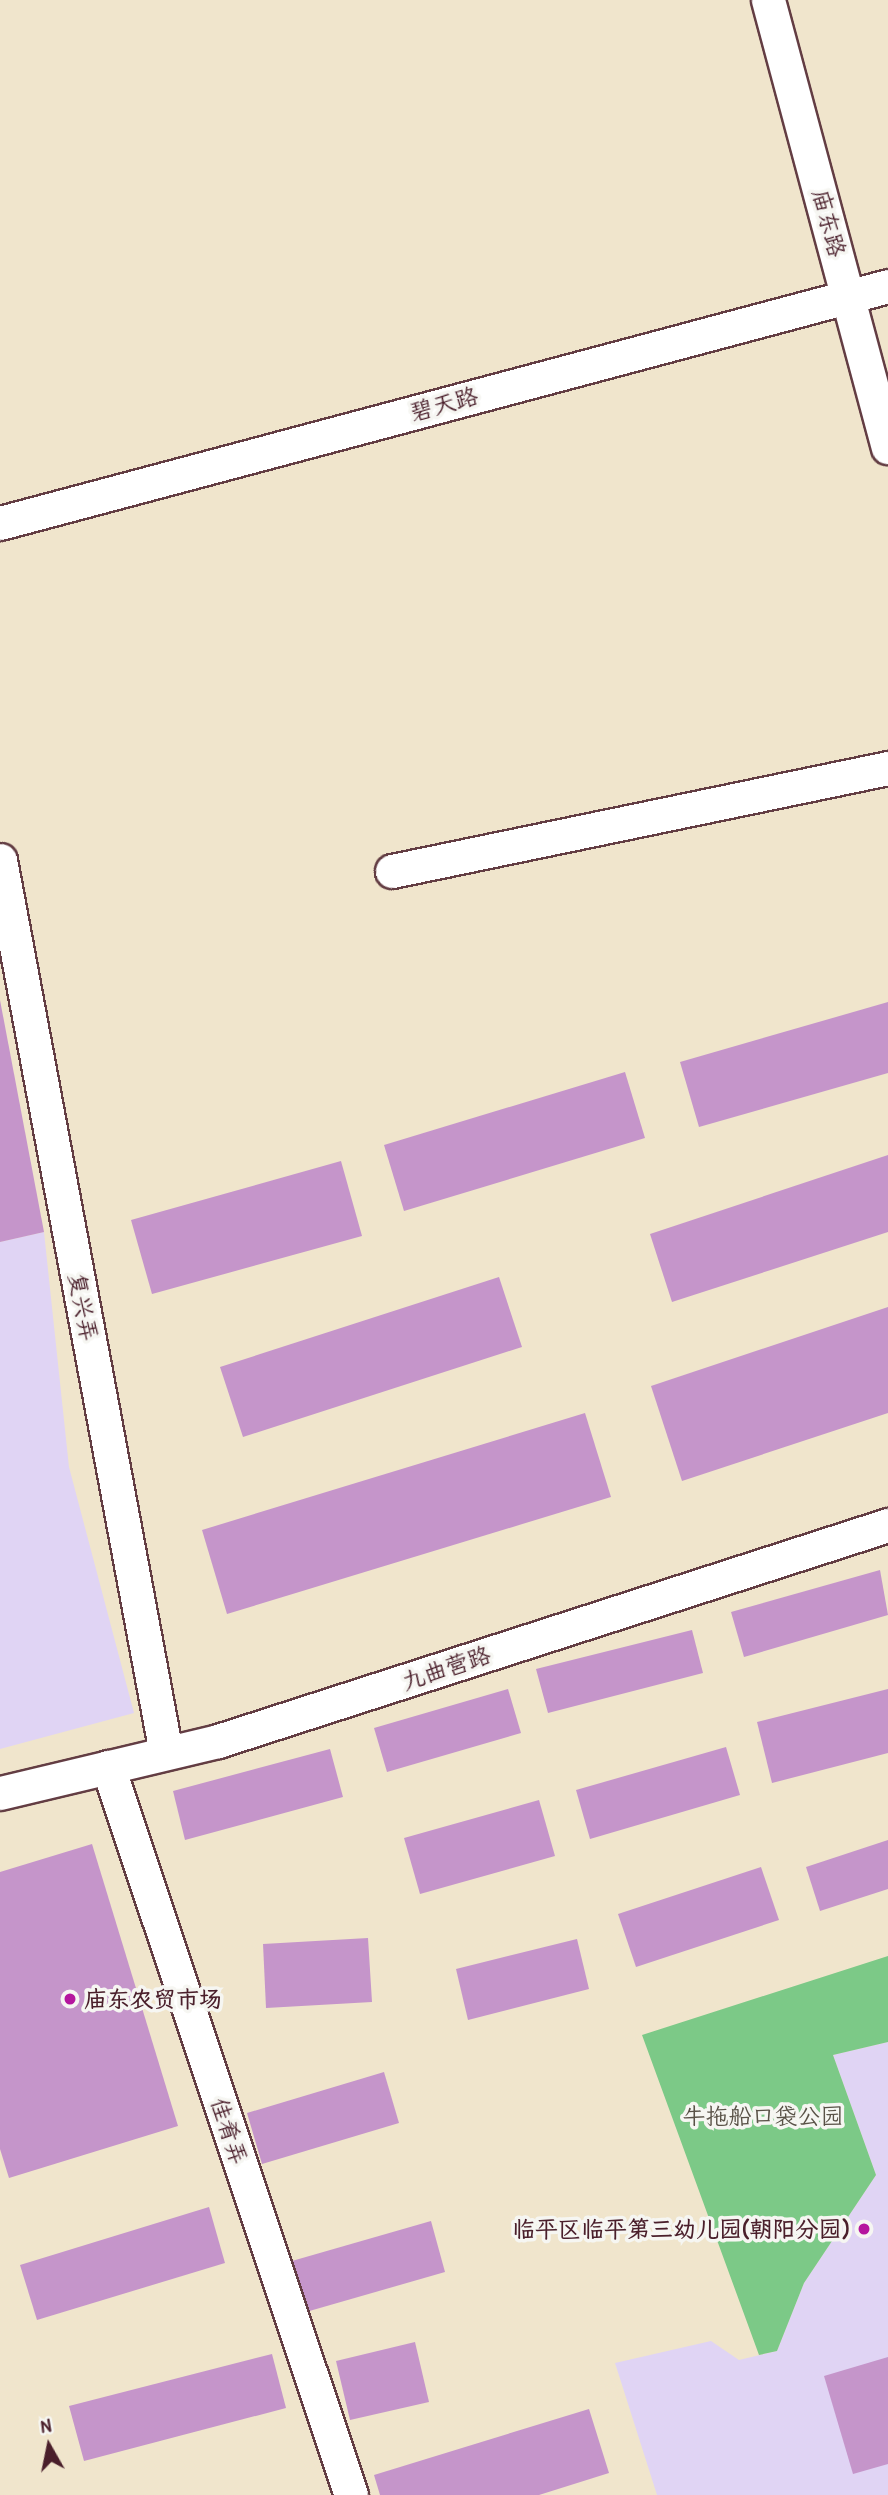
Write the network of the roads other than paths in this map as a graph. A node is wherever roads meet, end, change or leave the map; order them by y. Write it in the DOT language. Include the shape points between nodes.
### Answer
graph roads {
  1 [pos="768,0"];
  2 [pos="884,287"];
  3 [pos="849,297"];
  4 [pos="888,447"];
  5 [pos="0,523"];
  6 [pos="888,768"];
  7 [pos="0,860"];
  8 [pos="392,871"];
  9 [pos="888,1525"];
  10 [pos="166,1754"];
  11 [pos="108,1767"];
  12 [pos="0,1793"];
  13 [pos="351,2495"];
  1 -- 3 [label="street, 庙东路"];
  2 -- 3 [label="street, 碧天路"];
  3 -- 4 [label="street, 庙东路"];
  3 -- 5 [label="street, 碧天路"];
  6 -- 8 [label="street"];
  7 -- 10 [label="street, 复兴弄"];
  9 -- 10 [label="street, 九曲营路"];
  10 -- 11 [label="street, 九曲营路"];
  11 -- 12 [label="street, 九曲营路"];
  11 -- 13 [label="street, 佳肴弄"];
}
